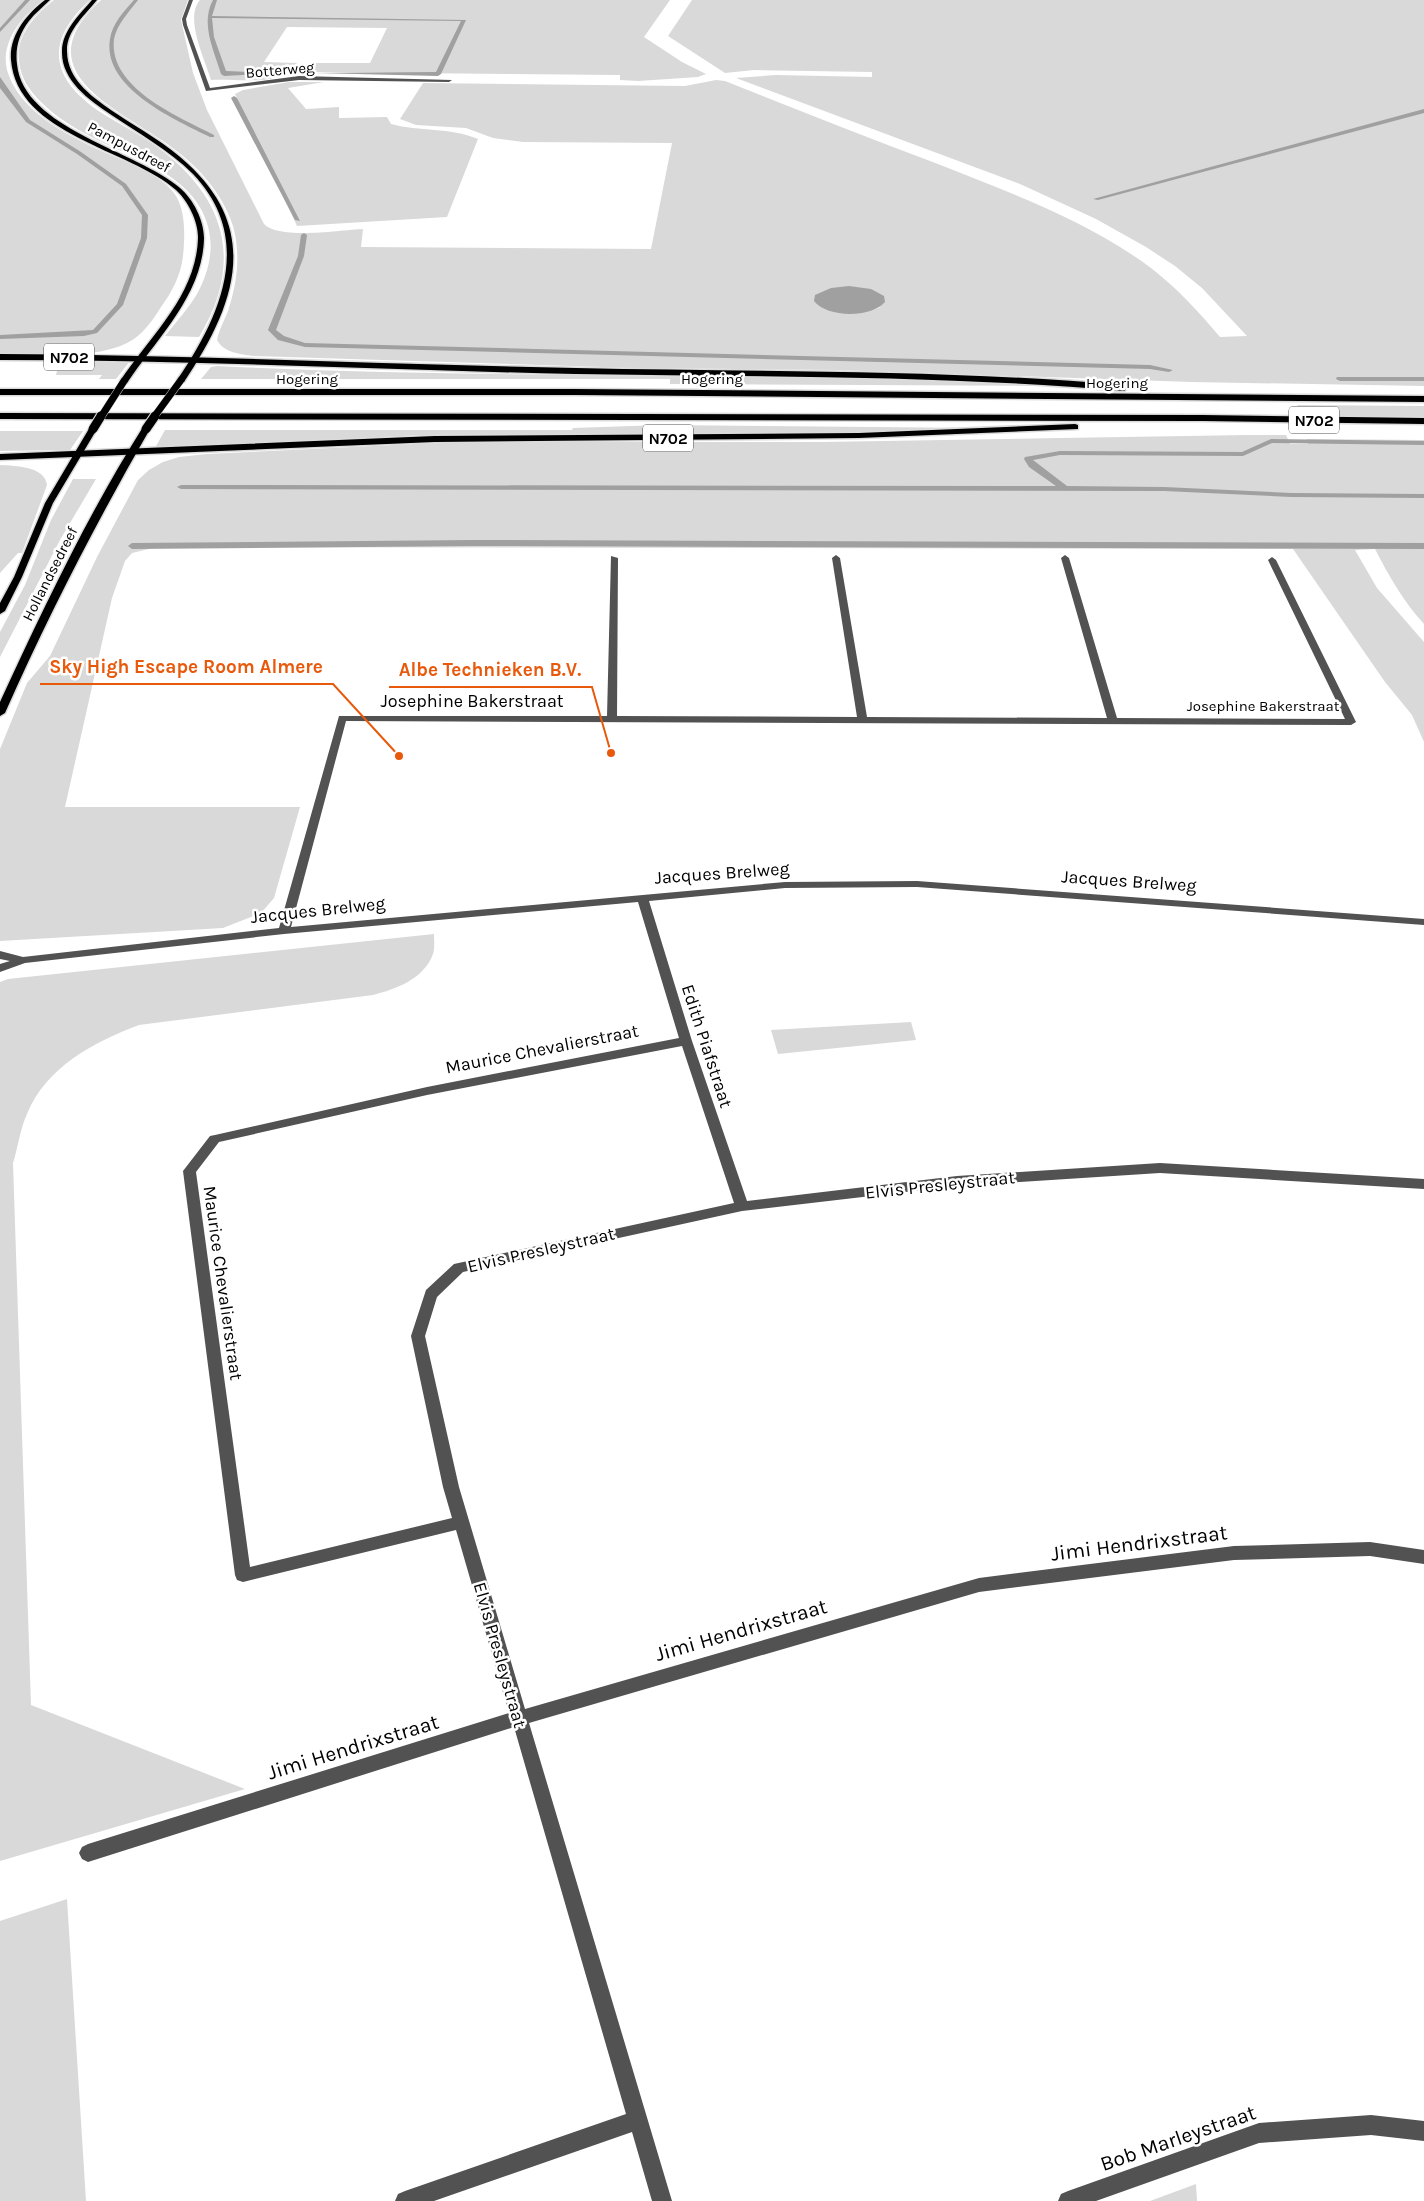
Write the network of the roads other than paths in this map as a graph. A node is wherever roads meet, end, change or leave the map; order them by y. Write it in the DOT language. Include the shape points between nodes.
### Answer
graph roads {
  1 [pos="48,0"];
  2 [pos="95,0"];
  3 [pos="191,0"];
  4 [pos="449,80"];
  5 [pos="0,357"];
  6 [pos="137,358"];
  7 [pos="195,360"];
  8 [pos="0,392"];
  9 [pos="1214,397"];
  10 [pos="1424,398"];
  11 [pos="0,416"];
  12 [pos="1203,418"];
  13 [pos="1424,421"];
  14 [pos="146,429"];
  15 [pos="93,430"];
  16 [pos="132,452"];
  17 [pos="76,454"];
  18 [pos="0,457"];
  19 [pos="614,558"];
  20 [pos="836,558"];
  21 [pos="1065,558"];
  22 [pos="1272,560"];
  23 [pos="0,612"];
  24 [pos="0,713"];
  25 [pos="612,717"];
  26 [pos="862,719"];
  27 [pos="1113,720"];
  28 [pos="642,897"];
  29 [pos="1424,922"];
  30 [pos="284,931"];
  31 [pos="0,956"];
  32 [pos="24,960"];
  33 [pos="0,968"];
  34 [pos="686,1040"];
  35 [pos="1424,1184"];
  36 [pos="742,1206"];
  37 [pos="462,1522"];
  38 [pos="1424,1557"];
  39 [pos="519,1718"];
  40 [pos="88,1853"];
  41 [pos="638,2120"];
  42 [pos="1424,2131"];
  43 [pos="405,2201"];
  44 [pos="662,2201"];
  45 [pos="1068,2201"];
  1 -- 6 [label="main road, Pampusdreef" via="24,24 15,40 11,63 19,84 34,102 63,126 154,172 178,189 192,207 201,234 198,268 191,286 158,337"];
  2 -- 7 [label="main road, Pampusdreef" via="82,12 67,36 64,52 73,80 99,106 166,147 184,162 201,180 226,222 231,246 230,277 224,302"];
  3 -- 4 [label="street, Botterweg" via="185,25 208,90 299,78"];
  5 -- 6 [label="highway, N702"];
  6 -- 7 [label="highway, N702"];
  6 -- 15 [label="main road, Pampusdreef, bridge"];
  7 -- 9 [label="highway, N702" via="580,371 960,376 1046,380"];
  7 -- 14 [label="main road, Pampusdreef, bridge"];
  8 -- 9 [label="highway, Hogering / N702"];
  9 -- 10 [label="highway, Hogering / N702"];
  11 -- 12 [label="highway, Hogering / N702"];
  12 -- 13 [label="highway, Hogering / N702"];
  12 -- 16 [label="highway, N702" via="983,434 497,438"];
  14 -- 16 [label="main road, Hollandsedreef"];
  15 -- 17 [label="main road, Hollandsedreef"];
  16 -- 17 [label="highway, N702"];
  16 -- 24 [label="main road, Hollandsedreef" via="79,549"];
  17 -- 18 [label="highway, N702"];
  17 -- 23 [label="main road, Hollandsedreef" via="49,503"];
  19 -- 25 [label="street"];
  20 -- 26 [label="street"];
  21 -- 27 [label="street"];
  22 -- 27 [label="street, Josephine Bakerstraat" via="1351,722"];
  25 -- 26 [label="street, Josephine Bakerstraat"];
  25 -- 30 [label="street, Josephine Bakerstraat" via="342,718"];
  26 -- 27 [label="street, Josephine Bakerstraat"];
  28 -- 29 [label="street, Jacques Brelweg" via="786,885 917,884"];
  28 -- 30 [label="street, Jacques Brelweg"];
  28 -- 34 [label="street, Edith Piafstraat"];
  30 -- 32 [label="street, Jacques Brelweg"];
  31 -- 32 [label="street, Jacques Brelweg"];
  32 -- 33 [label="street, Jacques Brelweg"];
  34 -- 36 [label="street, Edith Piafstraat"];
  34 -- 37 [label="street, Maurice Chevalierstraat" via="427,1091 214,1139 189,1171 243,1575"];
  35 -- 36 [label="street, Elvis Presleystraat" via="1160,1168 957,1180"];
  36 -- 37 [label="street, Elvis Presleystraat" via="459,1268 431,1294 418,1336 451,1487"];
  37 -- 39 [label="street, Elvis Presleystraat"];
  38 -- 39 [label="street, Jimi Hendrixstraat" via="1370,1549 1234,1553 979,1585"];
  39 -- 40 [label="street, Jimi Hendrixstraat"];
  39 -- 41 [label="street, Elvis Presleystraat"];
  41 -- 43 [label="street"];
  41 -- 44 [label="street, Elvis Presleystraat"];
  42 -- 45 [label="street, Bob Marleystraat" via="1371,2125 1259,2133"];
}
